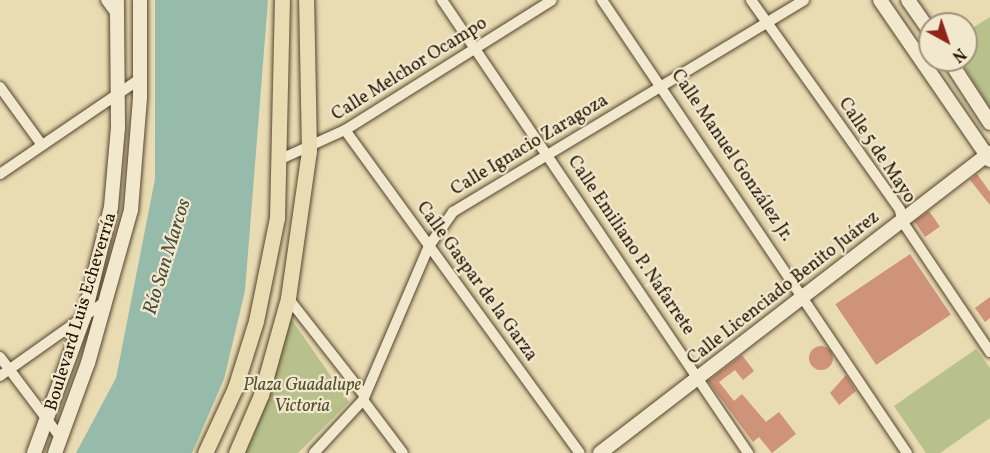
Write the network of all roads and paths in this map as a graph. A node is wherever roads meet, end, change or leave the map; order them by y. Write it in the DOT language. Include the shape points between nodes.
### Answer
graph roads {
  1 [pos="106,0"];
  2 [pos="117,0"];
  3 [pos="140,0"];
  4 [pos="282,0"];
  5 [pos="306,0"];
  6 [pos="442,0"];
  7 [pos="552,0"];
  8 [pos="602,0"];
  9 [pos="751,0"];
  10 [pos="804,0"];
  11 [pos="880,0"];
  12 [pos="908,0"];
  13 [pos="117,15"];
  14 [pos="918,15"];
  15 [pos="767,22"];
  16 [pos="476,49"];
  17 [pos="957,72"];
  18 [pos="140,79"];
  19 [pos="663,85"];
  20 [pos="0,87"];
  21 [pos="118,92"];
  22 [pos="990,123"];
  23 [pos="345,130"];
  24 [pos="42,145"];
  25 [pos="309,151"];
  26 [pos="549,154"];
  27 [pos="989,156"];
  28 [pos="281,159"];
  29 [pos="0,174"];
  30 [pos="902,221"];
  31 [pos="429,246"];
  32 [pos="807,296"];
  33 [pos="288,298"];
  34 [pos="107,301"];
  35 [pos="84,317"];
  36 [pos="990,352"];
  37 [pos="0,357"];
  38 [pos="5,373"];
  39 [pos="698,379"];
  40 [pos="364,397"];
  41 [pos="50,423"];
  42 [pos="61,438"];
  43 [pos="236,452"];
  44 [pos="34,453"];
  45 [pos="55,453"];
  46 [pos="205,453"];
  47 [pos="314,453"];
  48 [pos="403,453"];
  49 [pos="580,453"];
  50 [pos="600,453"];
  51 [pos="748,453"];
  52 [pos="907,453"];
  1 -- 13 [label="street"];
  2 -- 13 [label="main road, Boulevard Luis Echeverría"];
  3 -- 18 [label="main road, Boulevard Luis Echeverría"];
  4 -- 28 [label="main road"];
  5 -- 25 [label="main road"];
  6 -- 16 [label="street, Calle Emiliano P. Nafarrete"];
  7 -- 16 [label="street, Calle Melchor Ocampo"];
  8 -- 19 [label="street, Calle Manuel González Jr."];
  9 -- 15 [label="street, Calle 5 de Mayo"];
  10 -- 15 [label="street, Calle Ignacio Zaragoza"];
  11 -- 27 [label="main road"];
  12 -- 14 [label="main road"];
  13 -- 21 [label="main road, Boulevard Luis Echeverría"];
  15 -- 19 [label="street, Calle Ignacio Zaragoza"];
  15 -- 30 [label="street, Calle 5 de Mayo" via="900,210"];
  16 -- 23 [label="street, Calle Melchor Ocampo"];
  16 -- 26 [label="street, Calle Emiliano P. Nafarrete"];
  17 -- 22 [label="main road"];
  18 -- 21 [label="street"];
  18 -- 34 [label="main road, Boulevard Luis Echeverría" via="131,210"];
  19 -- 26 [label="street, Calle Ignacio Zaragoza"];
  19 -- 32 [label="street, Calle Manuel González Jr."];
  20 -- 24 [label="street"];
  21 -- 24 [label="street"];
  21 -- 35 [label="main road, Boulevard Luis Echeverría" via="111,207"];
  23 -- 25 [label="street, Calle Melchor Ocampo"];
  23 -- 31 [label="street, Calle Gaspar de la Garza"];
  24 -- 29 [label="street"];
  25 -- 28 [label="street, Calle Melchor Ocampo"];
  25 -- 33 [label="main road"];
  26 -- 31 [label="street, Calle Ignacio Zaragoza" via="461,205"];
  26 -- 39 [label="street, Calle Emiliano P. Nafarrete"];
  27 -- 30 [label="main road, Calle Licenciado Benito Juárez"];
  28 -- 46 [label="main road" via="277,218 256,321 235,388"];
  30 -- 32 [label="main road, Calle Licenciado Benito Juárez"];
  30 -- 36 [label="street, Calle 5 de Mayo"];
  31 -- 40 [label="street, Calle Ignacio Zaragoza"];
  31 -- 49 [label="street, Calle Gaspar de la Garza"];
  32 -- 39 [label="main road, Calle Licenciado Benito Juárez"];
  32 -- 52 [label="street, Calle Manuel González Jr."];
  33 -- 40 [label="street"];
  33 -- 43 [label="main road" via="261,394"];
  34 -- 35 [label="street"];
  34 -- 42 [label="main road, Boulevard Luis Echeverría"];
  35 -- 38 [label="street"];
  35 -- 41 [label="main road, Boulevard Luis Echeverría"];
  37 -- 38 [label="street"];
  38 -- 41 [label="street"];
  39 -- 50 [label="main road, Calle Licenciado Benito Juárez"];
  39 -- 51 [label="street, Calle Emiliano P. Nafarrete"];
  40 -- 47 [label="street, Calle Ignacio Zaragoza"];
  40 -- 48 [label="street"];
  41 -- 42 [label="street"];
  41 -- 44 [label="main road, Boulevard Luis Echeverría"];
  42 -- 45 [label="main road, Boulevard Luis Echeverría"];
}
